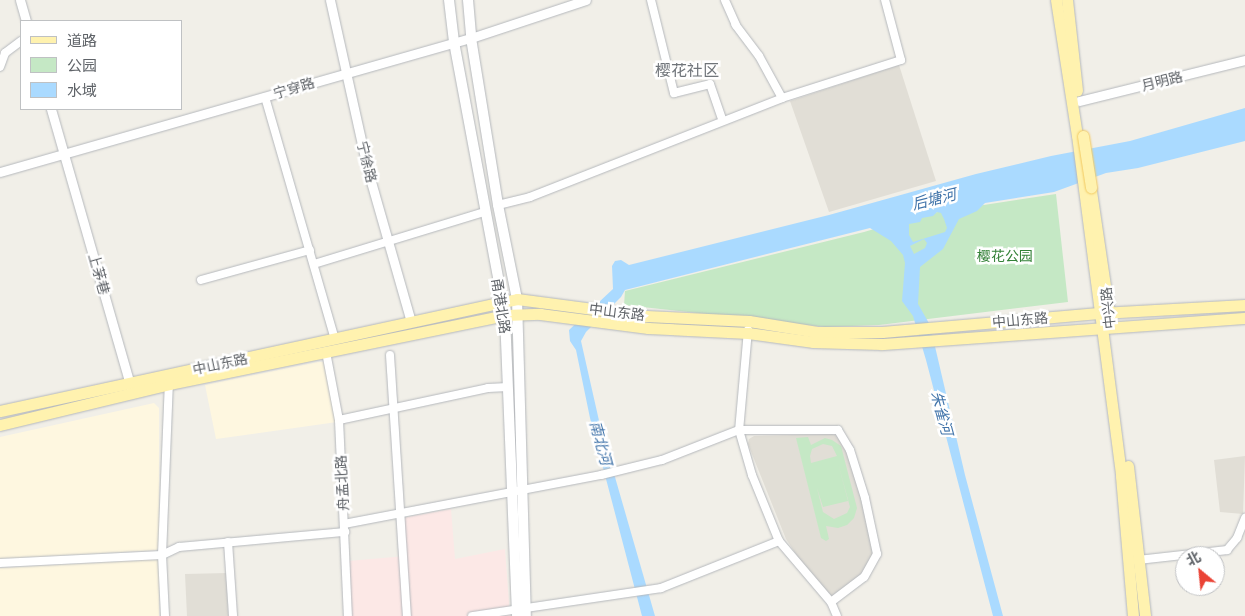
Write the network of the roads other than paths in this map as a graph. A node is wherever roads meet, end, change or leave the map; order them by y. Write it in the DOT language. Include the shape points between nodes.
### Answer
graph roads {
  1 [pos="20,0"];
  2 [pos="330,0"];
  3 [pos="449,0"];
  4 [pos="468,0"];
  5 [pos="586,0"];
  6 [pos="651,0"];
  7 [pos="725,0"];
  8 [pos="885,0"];
  9 [pos="1056,0"];
  10 [pos="1067,0"];
  11 [pos="26,20"];
  12 [pos="471,38"];
  13 [pos="20,42"];
  14 [pos="454,42"];
  15 [pos="1245,60"];
  16 [pos="0,67"];
  17 [pos="346,72"];
  18 [pos="265,97"];
  19 [pos="782,98"];
  20 [pos="1079,102"];
  21 [pos="51,110"];
  22 [pos="723,121"];
  23 [pos="1080,136"];
  24 [pos="64,154"];
  25 [pos="0,172"];
  26 [pos="498,205"];
  27 [pos="484,212"];
  28 [pos="388,241"];
  29 [pos="310,250"];
  30 [pos="314,264"];
  31 [pos="201,280"];
  32 [pos="516,299"];
  33 [pos="502,301"];
  34 [pos="1245,305"];
  35 [pos="1105,313"];
  36 [pos="518,314"];
  37 [pos="505,315"];
  38 [pos="1245,318"];
  39 [pos="749,321"];
  40 [pos="411,322"];
  41 [pos="1106,328"];
  42 [pos="748,333"];
  43 [pos="913,336"];
  44 [pos="335,339"];
  45 [pos="326,352"];
  46 [pos="390,355"];
  47 [pos="169,384"];
  48 [pos="508,387"];
  49 [pos="131,388"];
  50 [pos="394,408"];
  51 [pos="0,411"];
  52 [pos="338,420"];
  53 [pos="0,425"];
  54 [pos="739,430"];
  55 [pos="517,492"];
  56 [pos="401,514"];
  57 [pos="1245,518"];
  58 [pos="344,528"];
  59 [pos="780,541"];
  60 [pos="228,542"];
  61 [pos="162,555"];
  62 [pos="1138,560"];
  63 [pos="0,564"];
  64 [pos="831,602"];
  65 [pos="522,612"];
  66 [pos="165,616"];
  67 [pos="233,616"];
  68 [pos="348,616"];
  69 [pos="407,616"];
  70 [pos="472,616"];
  71 [pos="837,616"];
  72 [pos="1133,616"];
  73 [pos="1145,616"];
  1 -- 11 [label="street"];
  2 -- 17 [label="street, 宁徐路"];
  3 -- 14 [label="main road, 甬港北路"];
  4 -- 12 [label="main road, 甬港北路"];
  5 -- 12 [label="street, 宁穿路"];
  6 -- 22 [label="street" via="674,92 710,84"];
  7 -- 19 [label="street" via="736,24 759,56"];
  8 -- 19 [label="street" via="900,60"];
  9 -- 23 [label="main road, 中兴路"];
  10 -- 20 [label="main road, 中兴路"];
  12 -- 14 [label="street, 宁穿路"];
  12 -- 26 [label="main road, 甬港北路"];
  13 -- 16 [label="street" via="5,52"];
  14 -- 17 [label="street, 宁穿路"];
  14 -- 27 [label="main road, 甬港北路"];
  15 -- 20 [label="street, 月明路"];
  17 -- 18 [label="street, 宁穿路"];
  17 -- 28 [label="street, 宁徐路" via="368,171"];
  18 -- 24 [label="street, 宁穿路"];
  18 -- 29 [label="street"];
  19 -- 22 [label="street"];
  20 -- 23 [label="main road, 中兴路"];
  21 -- 24 [label="street, 上茅巷"];
  22 -- 26 [label="street" via="530,197"];
  23 -- 35 [label="main road, 中兴路, bridge"];
  24 -- 25 [label="street, 宁穿路"];
  24 -- 49 [label="street, 上茅巷"];
  26 -- 32 [label="main road, 甬港北路"];
  27 -- 28 [label="street"];
  27 -- 33 [label="main road, 甬港北路"];
  28 -- 30 [label="street"];
  28 -- 40 [label="street, 宁徐路"];
  29 -- 30 [label="street"];
  29 -- 31 [label="street"];
  30 -- 44 [label="street"];
  32 -- 33 [label="main road, 中山东路"];
  32 -- 36 [label="main road, 甬港北路"];
  32 -- 39 [label="main road, 中山东路" via="646,316"];
  33 -- 37 [label="main road, 甬港北路"];
  33 -- 40 [label="main road, 中山东路"];
  34 -- 35 [label="main road, 中山东路"];
  35 -- 41 [label="main road, 中兴路"];
  35 -- 43 [label="main road, 中山东路" via="941,327"];
  36 -- 37 [label="main road, 中山东路"];
  36 -- 42 [label="main road, 中山东路" via="648,328"];
  36 -- 55 [label="main road, 甬港北路"];
  37 -- 45 [label="main road, 中山东路"];
  37 -- 48 [label="main road, 甬港北路"];
  38 -- 41 [label="main road, 中山东路"];
  39 -- 42 [label="street"];
  39 -- 43 [label="main road, 中山东路" via="817,332 882,332"];
  40 -- 44 [label="main road, 中山东路"];
  41 -- 43 [label="main road, 中山东路" via="944,340"];
  41 -- 62 [label="main road, 中兴路"];
  41 -- 72 [label="main road, 中兴路"];
  42 -- 43 [label="main road, 中山东路" via="813,342 882,344"];
  42 -- 54 [label="street"];
  44 -- 49 [label="main road, 中山东路"];
  45 -- 47 [label="main road, 中山东路"];
  45 -- 52 [label="street, 舟孟北路"];
  46 -- 50 [label="street"];
  47 -- 49 [label="main road, 中山东路"];
  47 -- 61 [label="street"];
  48 -- 50 [label="street" via="488,388"];
  48 -- 55 [label="main road, 甬港北路"];
  49 -- 51 [label="main road, 中山东路"];
  49 -- 53 [label="main road, 中山东路"];
  50 -- 52 [label="street"];
  50 -- 56 [label="street"];
  52 -- 58 [label="street, 舟孟北路"];
  54 -- 55 [label="street" via="662,460"];
  54 -- 59 [label="street" via="752,475"];
  54 -- 64 [label="street" via="838,430 850,450 877,554 864,577"];
  55 -- 56 [label="street"];
  55 -- 65 [label="main road, 甬港北路"];
  56 -- 58 [label="street"];
  56 -- 69 [label="street"];
  57 -- 62 [label="street" via="1237,538 1227,550"];
  58 -- 60 [label="street"];
  58 -- 68 [label="street, 舟孟北路"];
  59 -- 64 [label="street"];
  59 -- 65 [label="street" via="661,588"];
  60 -- 61 [label="street" via="179,547"];
  60 -- 67 [label="street"];
  61 -- 63 [label="street"];
  61 -- 66 [label="street"];
  62 -- 73 [label="main road, 中兴路"];
  64 -- 71 [label="street"];
  65 -- 70 [label="street"];
}
